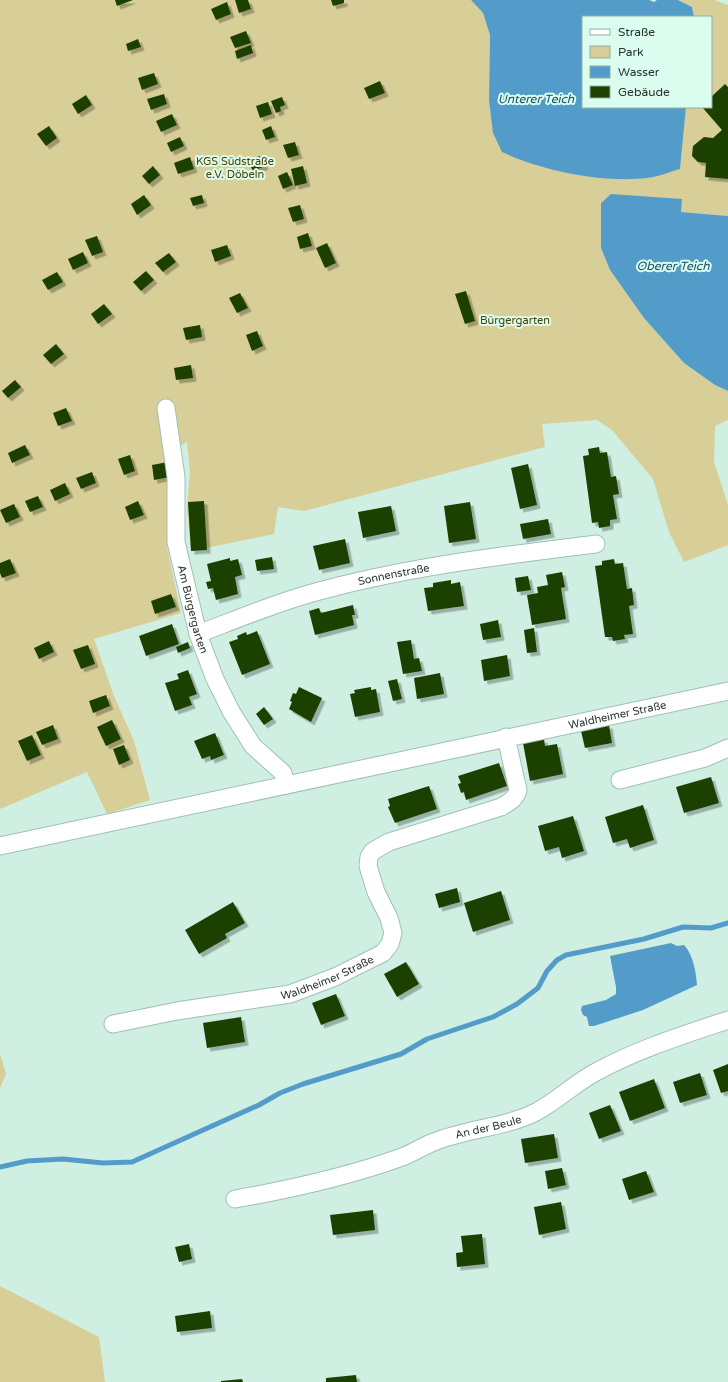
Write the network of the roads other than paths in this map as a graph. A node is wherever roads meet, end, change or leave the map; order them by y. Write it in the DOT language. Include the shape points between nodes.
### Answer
graph roads {
  1 [pos="166,408"];
  2 [pos="596,544"];
  3 [pos="198,634"];
  4 [pos="728,691"];
  5 [pos="506,737"];
  6 [pos="728,748"];
  7 [pos="620,780"];
  8 [pos="286,785"];
  9 [pos="0,846"];
  10 [pos="728,1020"];
  11 [pos="113,1024"];
  12 [pos="235,1199"];
  1 -- 3 [label="street, Am Bürgergarten" via="176,477 176,542"];
  2 -- 3 [label="street, Sonnenstraße" via="450,564 361,581 265,608"];
  3 -- 8 [label="street, Am Bürgergarten" via="215,679 232,713 254,746 283,773"];
  4 -- 5 [label="street, Waldheimer Straße"];
  5 -- 8 [label="street, Waldheimer Straße"];
  5 -- 11 [label="street, Waldheimer Straße" via="518,790 511,802 389,842 373,851 369,857 369,872 393,933 390,944 383,953 335,977 290,994 177,1011"];
  6 -- 7 [label="street" via="705,758"];
  8 -- 9 [label="street, Waldheimer Straße"];
  10 -- 12 [label="street, An der Beule" via="646,1048 618,1061 578,1082 535,1112 521,1118 434,1142 403,1156 340,1177"];
}
